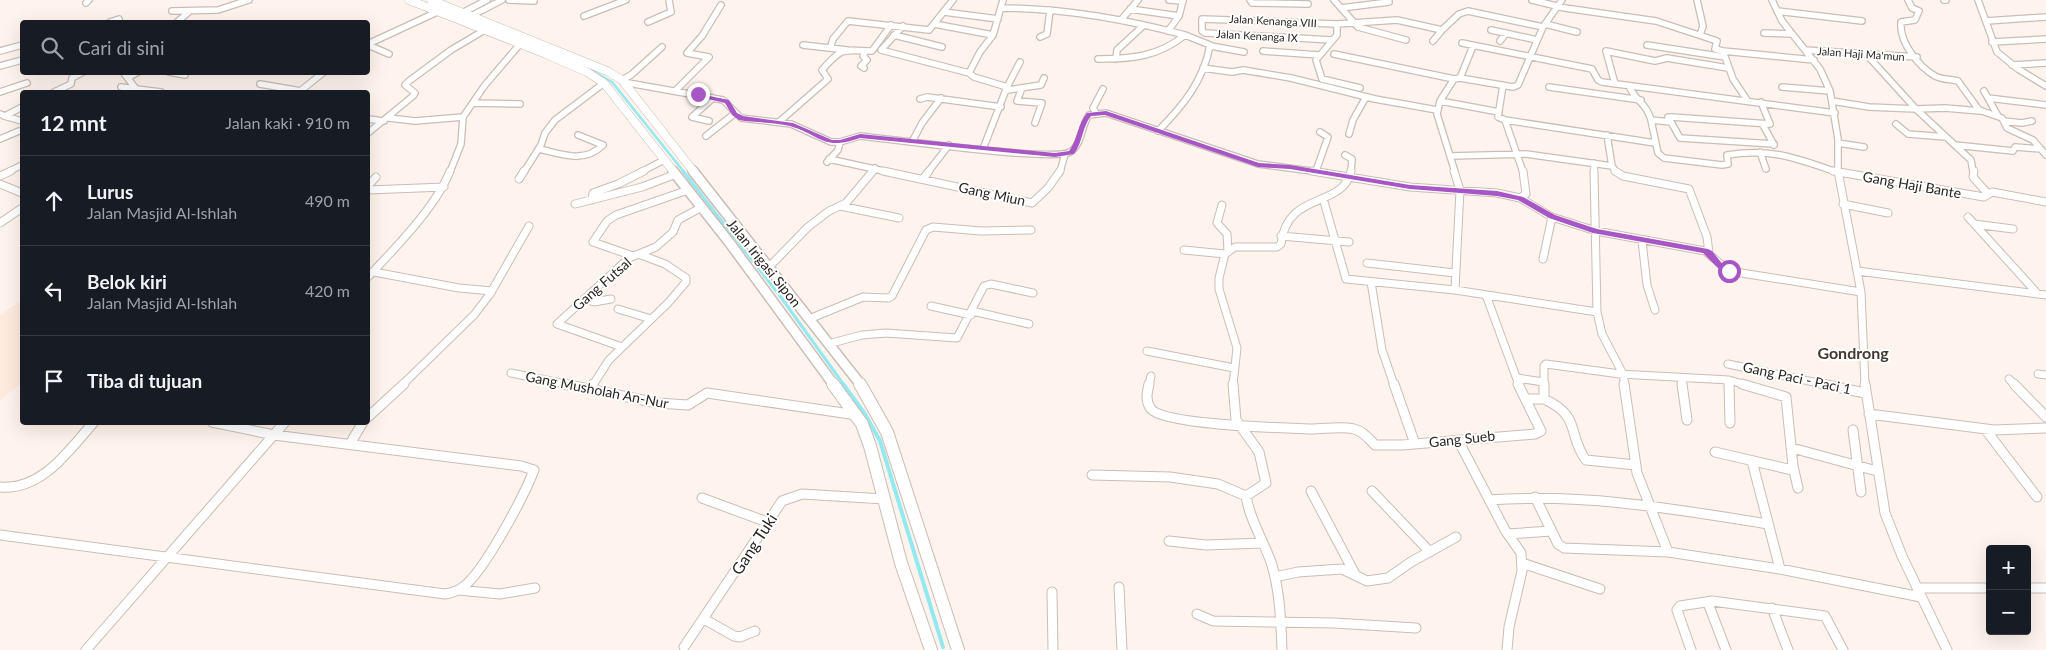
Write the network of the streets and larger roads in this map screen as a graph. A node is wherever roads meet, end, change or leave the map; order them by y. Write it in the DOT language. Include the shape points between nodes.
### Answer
graph roads {
  1 [pos="249,0"];
  2 [pos="408,0"];
  3 [pos="431,0"];
  4 [pos="487,0"];
  5 [pos="502,0"];
  6 [pos="509,0"];
  7 [pos="626,0"];
  8 [pos="669,0"];
  9 [pos="953,0"];
  10 [pos="1003,0"];
  11 [pos="1138,0"];
  12 [pos="1169,0"];
  13 [pos="1250,0"];
  14 [pos="1334,0"];
  15 [pos="1532,0"];
  16 [pos="1562,0"];
  17 [pos="1697,0"];
  18 [pos="1772,0"];
  19 [pos="1908,0"];
  20 [pos="1978,0"];
  21 [pos="534,1"];
  22 [pos="1183,1"];
  23 [pos="1390,2"];
  24 [pos="1308,4"];
  25 [pos="721,5"];
  26 [pos="1556,6"];
  27 [pos="1001,8"];
  28 [pos="1341,8"];
  29 [pos="1130,9"];
  30 [pos="1050,10"];
  31 [pos="172,11"];
  32 [pos="190,11"];
  33 [pos="1777,11"];
  34 [pos="437,12"];
  35 [pos="944,12"];
  36 [pos="467,14"];
  37 [pos="584,16"];
  38 [pos="1179,16"];
  39 [pos="2046,17"];
  40 [pos="119,18"];
  41 [pos="1208,18"];
  42 [pos="998,19"];
  43 [pos="114,20"];
  44 [pos="179,20"];
  45 [pos="1121,20"];
  46 [pos="1862,21"];
  47 [pos="1986,21"];
  48 [pos="648,22"];
  49 [pos="934,24"];
  50 [pos="1339,24"];
  51 [pos="1354,24"];
  52 [pos="891,25"];
  53 [pos="1144,25"];
  54 [pos="1544,25"];
  55 [pos="903,26"];
  56 [pos="1168,30"];
  57 [pos="1442,30"];
  58 [pos="1492,30"];
  59 [pos="483,31"];
  60 [pos="1577,32"];
  61 [pos="1764,32"];
  62 [pos="1506,33"];
  63 [pos="1792,34"];
  64 [pos="894,35"];
  65 [pos="993,35"];
  66 [pos="1185,35"];
  67 [pos="1700,35"];
  68 [pos="1040,37"];
  69 [pos="2046,39"];
  70 [pos="1332,40"];
  71 [pos="1406,40"];
  72 [pos="1536,40"];
  73 [pos="1433,41"];
  74 [pos="1500,42"];
  75 [pos="1992,42"];
  76 [pos="370,43"];
  77 [pos="1462,43"];
  78 [pos="520,44"];
  79 [pos="370,45"];
  80 [pos="803,45"];
  81 [pos="1647,45"];
  82 [pos="20,46"];
  83 [pos="832,46"];
  84 [pos="1210,46"];
  85 [pos="1473,46"];
  86 [pos="942,47"];
  87 [pos="662,48"];
  88 [pos="847,50"];
  89 [pos="1805,50"];
  90 [pos="0,51"];
  91 [pos="1263,51"];
  92 [pos="864,52"];
  93 [pos="1244,52"];
  94 [pos="389,54"];
  95 [pos="1334,54"];
  96 [pos="1724,54"];
  97 [pos="1866,54"];
  98 [pos="1319,56"];
  99 [pos="1529,57"];
  100 [pos="1917,57"];
  101 [pos="1098,59"];
  102 [pos="1116,59"];
  103 [pos="1814,60"];
  104 [pos="20,61"];
  105 [pos="1020,62"];
  106 [pos="2046,63"];
  107 [pos="2012,65"];
  108 [pos="0,66"];
  109 [pos="864,68"];
  110 [pos="1204,68"];
  111 [pos="1728,68"];
  112 [pos="969,73"];
  113 [pos="78,75"];
  114 [pos="126,75"];
  115 [pos="133,75"];
  116 [pos="321,75"];
  117 [pos="128,78"];
  118 [pos="606,78"];
  119 [pos="1044,78"];
  120 [pos="1457,79"];
  121 [pos="623,81"];
  122 [pos="27,83"];
  123 [pos="260,84"];
  124 [pos="1615,84"];
  125 [pos="1503,85"];
  126 [pos="1629,86"];
  127 [pos="2046,86"];
  128 [pos="121,87"];
  129 [pos="1549,87"];
  130 [pos="1782,87"];
  131 [pos="1007,88"];
  132 [pos="1022,88"];
  133 [pos="1360,88"];
  134 [pos="136,89"];
  135 [pos="1103,89"];
  136 [pos="60,90"];
  137 [pos="144,90"];
  138 [pos="290,90"];
  139 [pos="302,90"];
  140 [pos="676,90"];
  141 [pos="1830,90"];
  142 [pos="1984,91"];
  143 [pos="0,92"];
  144 [pos="1366,97"];
  145 [pos="713,98"];
  146 [pos="941,98"];
  147 [pos="1988,98"];
  148 [pos="920,99"];
  149 [pos="1641,100"];
  150 [pos="1747,100"];
  151 [pos="1832,101"];
  152 [pos="1440,102"];
  153 [pos="1761,102"];
  154 [pos="473,103"];
  155 [pos="520,104"];
  156 [pos="2046,105"];
  157 [pos="1001,107"];
  158 [pos="20,108"];
  159 [pos="1916,109"];
  160 [pos="1437,110"];
  161 [pos="1980,111"];
  162 [pos="1499,112"];
  163 [pos="1096,113"];
  164 [pos="1835,113"];
  165 [pos="734,114"];
  166 [pos="2,116"];
  167 [pos="1998,116"];
  168 [pos="463,117"];
  169 [pos="370,119"];
  170 [pos="387,119"];
  171 [pos="20,120"];
  172 [pos="1505,120"];
  173 [pos="1651,120"];
  174 [pos="2004,120"];
  175 [pos="709,121"];
  176 [pos="2032,121"];
  177 [pos="779,122"];
  178 [pos="1671,122"];
  179 [pos="1035,123"];
  180 [pos="1896,124"];
  181 [pos="1763,125"];
  182 [pos="1158,131"];
  183 [pos="19,132"];
  184 [pos="370,132"];
  185 [pos="1320,132"];
  186 [pos="1348,134"];
  187 [pos="578,135"];
  188 [pos="1607,135"];
  189 [pos="706,136"];
  190 [pos="1946,137"];
  191 [pos="0,139"];
  192 [pos="840,142"];
  193 [pos="912,142"];
  194 [pos="1655,143"];
  195 [pos="1838,143"];
  196 [pos="1774,144"];
  197 [pos="949,145"];
  198 [pos="1955,145"];
  199 [pos="1864,147"];
  200 [pos="539,149"];
  201 [pos="983,149"];
  202 [pos="2041,149"];
  203 [pos="1760,152"];
  204 [pos="1778,153"];
  205 [pos="1065,154"];
  206 [pos="1345,155"];
  207 [pos="1516,155"];
  208 [pos="2046,155"];
  209 [pos="1450,156"];
  210 [pos="664,160"];
  211 [pos="1594,163"];
  212 [pos="20,166"];
  213 [pos="1612,166"];
  214 [pos="875,168"];
  215 [pos="1766,169"];
  216 [pos="1316,171"];
  217 [pos="1837,172"];
  218 [pos="676,174"];
  219 [pos="0,176"];
  220 [pos="376,177"];
  221 [pos="1350,178"];
  222 [pos="519,179"];
  223 [pos="922,179"];
  224 [pos="0,184"];
  225 [pos="370,184"];
  226 [pos="444,187"];
  227 [pos="370,190"];
  228 [pos="688,190"];
  229 [pos="1460,190"];
  230 [pos="20,192"];
  231 [pos="1987,196"];
  232 [pos="1323,198"];
  233 [pos="1520,198"];
  234 [pos="592,200"];
  235 [pos="2046,202"];
  236 [pos="575,204"];
  237 [pos="1843,204"];
  238 [pos="1222,205"];
  239 [pos="840,206"];
  240 [pos="702,207"];
  241 [pos="20,209"];
  242 [pos="1888,213"];
  243 [pos="1552,217"];
  244 [pos="1968,217"];
  245 [pos="899,218"];
  246 [pos="0,223"];
  247 [pos="1974,224"];
  248 [pos="529,226"];
  249 [pos="2013,229"];
  250 [pos="1031,230"];
  251 [pos="1596,231"];
  252 [pos="1281,236"];
  253 [pos="1336,241"];
  254 [pos="1642,241"];
  255 [pos="1350,242"];
  256 [pos="1184,250"];
  257 [pos="1227,253"];
  258 [pos="1710,253"];
  259 [pos="637,255"];
  260 [pos="1543,259"];
  261 [pos="1367,263"];
  262 [pos="768,268"];
  263 [pos="1857,271"];
  264 [pos="1455,273"];
  265 [pos="371,274"];
  266 [pos="1371,282"];
  267 [pos="1456,290"];
  268 [pos="492,291"];
  269 [pos="1861,292"];
  270 [pos="2036,292"];
  271 [pos="1033,293"];
  272 [pos="2046,294"];
  273 [pos="1486,296"];
  274 [pos="584,299"];
  275 [pos="611,299"];
  276 [pos="931,306"];
  277 [pos="618,309"];
  278 [pos="1655,310"];
  279 [pos="1597,312"];
  280 [pos="972,313"];
  281 [pos="651,319"];
  282 [pos="809,319"];
  283 [pos="1029,324"];
  284 [pos="828,344"];
  285 [pos="622,347"];
  286 [pos="1147,351"];
  287 [pos="1728,364"];
  288 [pos="1234,368"];
  289 [pos="511,373"];
  290 [pos="1623,374"];
  291 [pos="1151,376"];
  292 [pos="1517,378"];
  293 [pos="1681,378"];
  294 [pos="2009,379"];
  295 [pos="1729,380"];
  296 [pos="1543,382"];
  297 [pos="590,389"];
  298 [pos="1865,393"];
  299 [pos="1527,399"];
  300 [pos="1544,399"];
  301 [pos="1869,414"];
  302 [pos="370,415"];
  303 [pos="857,416"];
  304 [pos="2046,417"];
  305 [pos="1687,420"];
  306 [pos="1730,423"];
  307 [pos="91,425"];
  308 [pos="226,425"];
  309 [pos="282,425"];
  310 [pos="361,425"];
  311 [pos="1241,426"];
  312 [pos="2046,428"];
  313 [pos="1985,429"];
  314 [pos="1853,430"];
  315 [pos="274,435"];
  316 [pos="1458,440"];
  317 [pos="350,444"];
  318 [pos="1415,444"];
  319 [pos="1792,448"];
  320 [pos="1715,452"];
  321 [pos="1752,461"];
  322 [pos="1636,465"];
  323 [pos="1858,466"];
  324 [pos="1792,470"];
  325 [pos="1877,471"];
  326 [pos="1092,475"];
  327 [pos="0,487"];
  328 [pos="1798,488"];
  329 [pos="1311,491"];
  330 [pos="1372,491"];
  331 [pos="1861,492"];
  332 [pos="1246,496"];
  333 [pos="1535,497"];
  334 [pos="2037,497"];
  335 [pos="702,498"];
  336 [pos="884,499"];
  337 [pos="1489,500"];
  338 [pos="1650,504"];
  339 [pos="767,522"];
  340 [pos="1768,524"];
  341 [pos="1551,531"];
  342 [pos="1508,534"];
  343 [pos="0,535"];
  344 [pos="1456,537"];
  345 [pos="1169,541"];
  346 [pos="1262,543"];
  347 [pos="1430,552"];
  348 [pos="1668,552"];
  349 [pos="167,557"];
  350 [pos="1522,563"];
  351 [pos="1780,569"];
  352 [pos="1355,574"];
  353 [pos="1275,578"];
  354 [pos="1119,587"];
  355 [pos="534,588"];
  356 [pos="1986,588"];
  357 [pos="2031,588"];
  358 [pos="2046,588"];
  359 [pos="1600,589"];
  360 [pos="458,590"];
  361 [pos="1052,592"];
  362 [pos="1919,593"];
  363 [pos="1708,603"];
  364 [pos="1772,608"];
  365 [pos="1196,614"];
  366 [pos="704,619"];
  367 [pos="1281,623"];
  368 [pos="1416,628"];
  369 [pos="755,631"];
  370 [pos="684,647"];
  371 [pos="86,650"];
  372 [pos="930,650"];
  373 [pos="958,650"];
  374 [pos="1053,650"];
  375 [pos="1122,650"];
  376 [pos="1282,650"];
  377 [pos="1508,650"];
  378 [pos="1691,650"];
  379 [pos="1726,650"];
  380 [pos="1788,650"];
  381 [pos="1843,650"];
  382 [pos="1947,650"];
  1 -- 32 [label="street" via="225,9"];
  2 -- 34 [label="street, Jalan Irigasi Sipon"];
  3 -- 36 [label="street, Jalan Irigasi Sipon"];
  4 -- 36 [label="street"];
  5 -- 36 [label="street"];
  6 -- 21 [label="street"];
  7 -- 37 [label="street"];
  8 -- 48 [label="street" via="671,12"];
  9 -- 35 [label="street"];
  10 -- 27 [label="street"];
  11 -- 29 [label="street"];
  12 -- 22 [label="street"];
  13 -- 24 [label="street" via="1252,3"];
  14 -- 28 [label="street"];
  15 -- 26 [label="street"];
  16 -- 26 [label="street"];
  17 -- 67 [label="street" via="1703,26"];
  18 -- 33 [label="street"];
  19 -- 100 [label="street" via="1912,8 1919,11 1915,20 1902,20 1899,27 1906,48"];
  20 -- 47 [label="street"];
  22 -- 38 [label="street"];
  23 -- 28 [label="street"];
  25 -- 140 [label="street" via="687,53 710,57"];
  26 -- 54 [label="street"];
  26 -- 67 [label="street" via="1656,21"];
  27 -- 30 [label="street"];
  27 -- 42 [label="street"];
  28 -- 51 [label="street"];
  29 -- 38 [label="street"];
  29 -- 45 [label="street"];
  30 -- 45 [label="street"];
  30 -- 68 [label="street" via="1047,34"];
  31 -- 32 [label="street"];
  32 -- 44 [label="street"];
  33 -- 46 [label="street"];
  33 -- 63 [label="street"];
  34 -- 59 [label="street, Jalan Irigasi Sipon"];
  34 -- 76 [label="street"];
  35 -- 42 [label="street"];
  35 -- 49 [label="street"];
  36 -- 118 [label="street, Jalan Irigasi Sipon"];
  38 -- 56 [label="street"];
  39 -- 47 [label="street"];
  40 -- 43 [label="street"];
  41 -- 50 [label="street, Jalan Kenanga VIII"];
  41 -- 70 [label="street, Jalan Kenanga IX" via="1202,19 1202,31 1205,33"];
  42 -- 65 [label="street"];
  45 -- 53 [label="street"];
  47 -- 75 [label="street"];
  49 -- 55 [label="street" via="930,30"];
  49 -- 65 [label="street"];
  50 -- 51 [label="street, Jalan Kenanga VIII"];
  50 -- 70 [label="street, Jalan Kenanga VIII"];
  51 -- 57 [label="street, Jalan Kenanga VIII" via="1397,20"];
  51 -- 71 [label="street" via="1363,30"];
  52 -- 55 [label="street"];
  52 -- 83 [label="street" via="848,21"];
  52 -- 92 [label="street" via="873,50"];
  53 -- 56 [label="street"];
  53 -- 102 [label="street" via="1117,50"];
  54 -- 57 [label="street" via="1463,11"];
  54 -- 60 [label="street"];
  54 -- 72 [label="street"];
  55 -- 64 [label="street"];
  56 -- 66 [label="street"];
  57 -- 73 [label="street"];
  58 -- 62 [label="street"];
  59 -- 78 [label="street, Jalan Irigasi Sipon"];
  59 -- 170 [label="street" via="410,81 406,85 415,93"];
  61 -- 63 [label="street"];
  62 -- 72 [label="street"];
  62 -- 74 [label="street"];
  63 -- 89 [label="street"];
  64 -- 86 [label="street"];
  64 -- 112 [label="street" via="880,50"];
  65 -- 112 [label="street"];
  66 -- 84 [label="street"];
  66 -- 102 [label="street" via="1155,54"];
  67 -- 96 [label="street" via="1718,41 1715,48"];
  69 -- 75 [label="street"];
  70 -- 98 [label="street, Jalan Kenanga VIII"];
  72 -- 99 [label="street"];
  75 -- 107 [label="street" via="1997,52"];
  77 -- 85 [label="street"];
  78 -- 118 [label="street, Jalan Irigasi Sipon"];
  78 -- 154 [label="street"];
  79 -- 94 [label="street"];
  80 -- 83 [label="street"];
  81 -- 96 [label="street"];
  82 -- 90 [label="street"];
  83 -- 88 [label="street"];
  84 -- 93 [label="street"];
  84 -- 110 [label="street"];
  85 -- 99 [label="street"];
  85 -- 120 [label="street"];
  87 -- 121 [label="street"];
  88 -- 92 [label="street"];
  88 -- 177 [label="street" via="836,54 822,70 828,79"];
  89 -- 97 [label="street, Jalan Haji Ma'mun"];
  89 -- 103 [label="street"];
  91 -- 98 [label="street"];
  92 -- 109 [label="street" via="867,60 861,66"];
  95 -- 120 [label="street"];
  96 -- 103 [label="street"];
  96 -- 111 [label="street"];
  97 -- 100 [label="street, Jalan Haji Ma'mun"];
  97 -- 159 [label="street"];
  98 -- 133 [label="street, Jalan Kenanga VIII" via="1316,63 1322,79"];
  99 -- 124 [label="street" via="1592,69 1598,80"];
  99 -- 125 [label="street" via="1518,85"];
  100 -- 161 [label="street" via="1934,76 1958,81"];
  101 -- 102 [label="street"];
  103 -- 141 [label="street"];
  104 -- 108 [label="street"];
  105 -- 131 [label="street"];
  106 -- 107 [label="street"];
  107 -- 127 [label="street"];
  110 -- 144 [label="street" via="1228,72 1247,70"];
  110 -- 182 [label="street" via="1182,107"];
  111 -- 124 [label="street" via="1667,58 1655,62 1606,51"];
  111 -- 150 [label="street"];
  112 -- 131 [label="street"];
  113 -- 136 [label="street" via="72,78 71,84"];
  114 -- 117 [label="street"];
  115 -- 117 [label="street"];
  116 -- 139 [label="street"];
  117 -- 134 [label="street"];
  118 -- 121 [label="street, Jalan Irigasi Sipon"];
  118 -- 200 [label="street" via="555,120 544,133"];
  118 -- 210 [label="street, Jalan Irigasi Sipon"];
  119 -- 132 [label="street" via="1040,85"];
  120 -- 125 [label="street"];
  120 -- 152 [label="street"];
  121 -- 140 [label="street"];
  121 -- 262 [label="street, Jalan Irigasi Sipon"];
  122 -- 143 [label="street"];
  123 -- 138 [label="street"];
  124 -- 126 [label="street"];
  125 -- 162 [label="street"];
  126 -- 149 [label="street"];
  126 -- 150 [label="street"];
  128 -- 134 [label="street"];
  129 -- 149 [label="street"];
  130 -- 141 [label="street"];
  131 -- 132 [label="street"];
  131 -- 157 [label="street"];
  132 -- 179 [label="street" via="1017,101 1042,103"];
  134 -- 137 [label="street"];
  135 -- 163 [label="street" via="1093,108"];
  140 -- 145 [label="street"];
  141 -- 151 [label="street"];
  142 -- 147 [label="street"];
  144 -- 160 [label="street"];
  144 -- 186 [label="street"];
  145 -- 165 [label="street" via="727,101"];
  145 -- 175 [label="street" via="692,117"];
  146 -- 148 [label="street"];
  146 -- 157 [label="street"];
  146 -- 193 [label="street"];
  147 -- 156 [label="street"];
  147 -- 167 [label="street"];
  149 -- 173 [label="street"];
  150 -- 153 [label="street"];
  151 -- 159 [label="street"];
  151 -- 164 [label="street"];
  152 -- 160 [label="street"];
  152 -- 162 [label="street"];
  153 -- 164 [label="street"];
  153 -- 181 [label="street" via="1770,124"];
  154 -- 155 [label="street"];
  154 -- 168 [label="street"];
  157 -- 201 [label="street"];
  158 -- 166 [label="street"];
  159 -- 161 [label="street"];
  159 -- 190 [label="street"];
  160 -- 209 [label="street"];
  161 -- 167 [label="street"];
  162 -- 172 [label="street" via="1498,117"];
  163 -- 182 [label="street" via="1106,113"];
  163 -- 205 [label="street" via="1083,122 1077,145 1072,152"];
  164 -- 195 [label="street"];
  165 -- 177 [label="street" via="742,118"];
  165 -- 189 [label="street"];
  166 -- 171 [label="street"];
  167 -- 174 [label="street"];
  168 -- 170 [label="street" via="415,121"];
  168 -- 226 [label="street" via="461,144"];
  169 -- 170 [label="street"];
  170 -- 184 [label="street"];
  172 -- 188 [label="street"];
  172 -- 207 [label="street"];
  173 -- 178 [label="street"];
  173 -- 194 [label="street"];
  174 -- 176 [label="street"];
  174 -- 202 [label="street" via="2012,132 2032,140"];
  177 -- 192 [label="street" via="800,127 831,142"];
  178 -- 181 [label="street" via="1669,117"];
  178 -- 196 [label="street" via="1680,138"];
  180 -- 190 [label="street" via="1908,134"];
  181 -- 196 [label="street"];
  182 -- 216 [label="street" via="1258,164"];
  183 -- 191 [label="street"];
  185 -- 216 [label="street" via="1328,137"];
  187 -- 200 [label="street" via="603,145 594,155 585,156 562,156"];
  188 -- 194 [label="street"];
  188 -- 213 [label="street"];
  190 -- 198 [label="street"];
  192 -- 193 [label="street" via="860,136"];
  192 -- 214 [label="street" via="838,150 827,161"];
  193 -- 197 [label="street"];
  194 -- 203 [label="street, Gang Haji Bante" via="1658,153 1664,158 1722,165 1728,164 1727,155"];
  195 -- 199 [label="street"];
  195 -- 217 [label="street"];
  196 -- 204 [label="street"];
  197 -- 201 [label="street"];
  197 -- 223 [label="street"];
  198 -- 202 [label="street"];
  198 -- 231 [label="street" via="1974,164 1973,177"];
  200 -- 222 [label="street"];
  201 -- 205 [label="street"];
  202 -- 208 [label="street"];
  203 -- 204 [label="street, Gang Haji Bante"];
  203 -- 215 [label="street"];
  204 -- 217 [label="street, Gang Haji Bante"];
  205 -- 223 [label="street, Gang Miun" via="1066,164 1060,174 1032,203"];
  206 -- 221 [label="street" via="1352,159"];
  207 -- 209 [label="street"];
  207 -- 211 [label="street" via="1553,156"];
  207 -- 233 [label="street" via="1526,190"];
  209 -- 229 [label="street"];
  210 -- 218 [label="street, Jalan Irigasi Sipon"];
  210 -- 234 [label="street" via="593,193"];
  211 -- 213 [label="street"];
  211 -- 251 [label="street"];
  212 -- 219 [label="street"];
  213 -- 258 [label="street" via="1623,176 1689,188"];
  214 -- 223 [label="street"];
  214 -- 239 [label="street"];
  216 -- 221 [label="street"];
  217 -- 231 [label="street, Gang Haji Bante"];
  217 -- 237 [label="street"];
  218 -- 228 [label="street, Jalan Irigasi Sipon"];
  218 -- 234 [label="street"];
  220 -- 225 [label="street"];
  221 -- 229 [label="street" via="1433,190"];
  221 -- 252 [label="street" via="1342,189 1305,204 1288,220"];
  224 -- 230 [label="street"];
  226 -- 227 [label="street"];
  226 -- 265 [label="street"];
  228 -- 240 [label="street, Jalan Irigasi Sipon"];
  228 -- 259 [label="street" via="616,215 607,221 593,242"];
  229 -- 233 [label="street"];
  229 -- 264 [label="street"];
  231 -- 235 [label="street, Gang Haji Bante" via="1992,192"];
  232 -- 253 [label="street"];
  233 -- 243 [label="street"];
  234 -- 236 [label="street"];
  237 -- 242 [label="street"];
  237 -- 263 [label="street"];
  238 -- 257 [label="street" via="1216,222 1227,234"];
  239 -- 245 [label="street"];
  239 -- 262 [label="street" via="808,227"];
  240 -- 259 [label="street, Gang Futsal" via="678,220 673,232 656,247"];
  240 -- 303 [label="street, Jalan Irigasi Sipon"];
  241 -- 246 [label="street"];
  243 -- 251 [label="street"];
  243 -- 260 [label="street"];
  244 -- 247 [label="street"];
  247 -- 249 [label="street"];
  247 -- 270 [label="street"];
  248 -- 268 [label="street"];
  250 -- 282 [label="street" via="981,231 933,227 926,230 892,296 863,297"];
  251 -- 254 [label="street"];
  251 -- 279 [label="street"];
  252 -- 253 [label="street"];
  252 -- 257 [label="street" via="1281,244 1277,247 1244,246"];
  253 -- 255 [label="street"];
  253 -- 266 [label="street" via="1346,279"];
  254 -- 258 [label="street"];
  254 -- 278 [label="street" via="1647,285"];
  256 -- 257 [label="street"];
  257 -- 288 [label="street" via="1220,268 1219,289 1235,336 1237,357"];
  258 -- 269 [label="street" via="1721,268 1729,271"];
  259 -- 274 [label="street, Gang Futsal"];
  259 -- 281 [label="street" via="665,264 686,278 686,282"];
  261 -- 264 [label="street"];
  262 -- 282 [label="street, Jalan Irigasi Sipon"];
  263 -- 269 [label="street"];
  263 -- 270 [label="street"];
  264 -- 267 [label="street"];
  265 -- 268 [label="street"];
  266 -- 267 [label="street"];
  266 -- 318 [label="street" via="1382,350"];
  267 -- 273 [label="street"];
  268 -- 302 [label="street" via="440,350"];
  269 -- 298 [label="street"];
  270 -- 272 [label="street"];
  271 -- 280 [label="street" via="991,284 984,286"];
  273 -- 279 [label="street"];
  273 -- 292 [label="street, Gang Sueb"];
  274 -- 275 [label="street" via="600,302"];
  274 -- 285 [label="street, Gang Futsal" via="557,324"];
  276 -- 280 [label="street"];
  277 -- 281 [label="street"];
  279 -- 290 [label="street" via="1602,334"];
  280 -- 283 [label="street"];
  280 -- 284 [label="street" via="957,338 886,333"];
  281 -- 285 [label="street"];
  282 -- 284 [label="street, Jalan Irigasi Sipon"];
  284 -- 373 [label="street, Jalan Irigasi Sipon" via="884,422"];
  285 -- 297 [label="street"];
  286 -- 288 [label="street"];
  287 -- 298 [label="street, Gang Paci - Paci 1"];
  288 -- 311 [label="street" via="1234,412"];
  289 -- 297 [label="street, Gang Musholah An-Nur"];
  290 -- 293 [label="street"];
  290 -- 296 [label="street" via="1546,364"];
  290 -- 322 [label="street"];
  291 -- 311 [label="street, Gang Sueb" via="1146,397 1151,408 1159,414 1193,422"];
  292 -- 296 [label="street"];
  292 -- 299 [label="street, Gang Sueb"];
  293 -- 295 [label="street"];
  293 -- 305 [label="street"];
  294 -- 304 [label="street"];
  295 -- 306 [label="street"];
  295 -- 319 [label="street" via="1786,397"];
  296 -- 300 [label="street"];
  297 -- 303 [label="street, Gang Musholah An-Nur" via="683,405 693,404 701,396 711,394"];
  298 -- 301 [label="street"];
  299 -- 300 [label="street"];
  299 -- 316 [label="street, Gang Sueb" via="1541,431"];
  300 -- 322 [label="street" via="1568,412 1586,460"];
  301 -- 313 [label="street"];
  301 -- 325 [label="street"];
  303 -- 336 [label="street, Jalan Irigasi Sipon" via="868,437"];
  307 -- 327 [label="street" via="36,481 18,489"];
  308 -- 315 [label="street"];
  309 -- 315 [label="street"];
  310 -- 317 [label="street"];
  311 -- 318 [label="street, Gang Sueb" via="1354,429 1375,445"];
  311 -- 332 [label="street" via="1260,452 1266,479 1266,483"];
  312 -- 313 [label="street"];
  313 -- 334 [label="street"];
  314 -- 323 [label="street"];
  315 -- 317 [label="street"];
  315 -- 349 [label="street"];
  316 -- 318 [label="street, Gang Sueb"];
  316 -- 337 [label="street"];
  317 -- 360 [label="street" via="534,470 497,539 466,585"];
  319 -- 323 [label="street"];
  319 -- 324 [label="street"];
  320 -- 321 [label="street"];
  321 -- 324 [label="street"];
  321 -- 340 [label="street"];
  322 -- 338 [label="street"];
  323 -- 325 [label="street"];
  323 -- 331 [label="street"];
  324 -- 328 [label="street"];
  325 -- 362 [label="street" via="1885,513"];
  326 -- 332 [label="street" via="1170,477 1218,484"];
  329 -- 352 [label="street"];
  330 -- 347 [label="street"];
  332 -- 346 [label="street"];
  333 -- 337 [label="street"];
  333 -- 338 [label="street"];
  333 -- 341 [label="street"];
  335 -- 339 [label="street"];
  336 -- 339 [label="street, Gang Tuki" via="795,495 782,501"];
  336 -- 372 [label="street, Jalan Irigasi Sipon"];
  337 -- 342 [label="street"];
  338 -- 340 [label="street"];
  338 -- 348 [label="street"];
  339 -- 366 [label="street, Gang Tuki"];
  340 -- 351 [label="street"];
  341 -- 342 [label="street"];
  341 -- 348 [label="street" via="1564,548"];
  342 -- 350 [label="street" via="1521,554"];
  343 -- 349 [label="street"];
  344 -- 347 [label="street"];
  345 -- 346 [label="street" via="1206,545"];
  346 -- 353 [label="street"];
  347 -- 352 [label="street" via="1388,578 1367,581"];
  348 -- 351 [label="street"];
  349 -- 360 [label="street" via="439,594"];
  349 -- 371 [label="street"];
  350 -- 359 [label="street"];
  350 -- 377 [label="street" via="1509,627"];
  351 -- 362 [label="street"];
  352 -- 353 [label="street" via="1342,569 1298,572"];
  353 -- 367 [label="street"];
  354 -- 375 [label="street"];
  355 -- 360 [label="street" via="500,594"];
  356 -- 362 [label="street"];
  357 -- 358 [label="street"];
  361 -- 374 [label="street"];
  362 -- 382 [label="street"];
  363 -- 364 [label="street"];
  363 -- 378 [label="street" via="1680,606 1677,610"];
  363 -- 379 [label="street"];
  364 -- 380 [label="street"];
  364 -- 381 [label="street" via="1825,616"];
  365 -- 367 [label="street" via="1212,621"];
  366 -- 369 [label="street" via="734,636"];
  366 -- 370 [label="street, Gang Tuki"];
  367 -- 368 [label="street"];
  367 -- 376 [label="street"];
}
